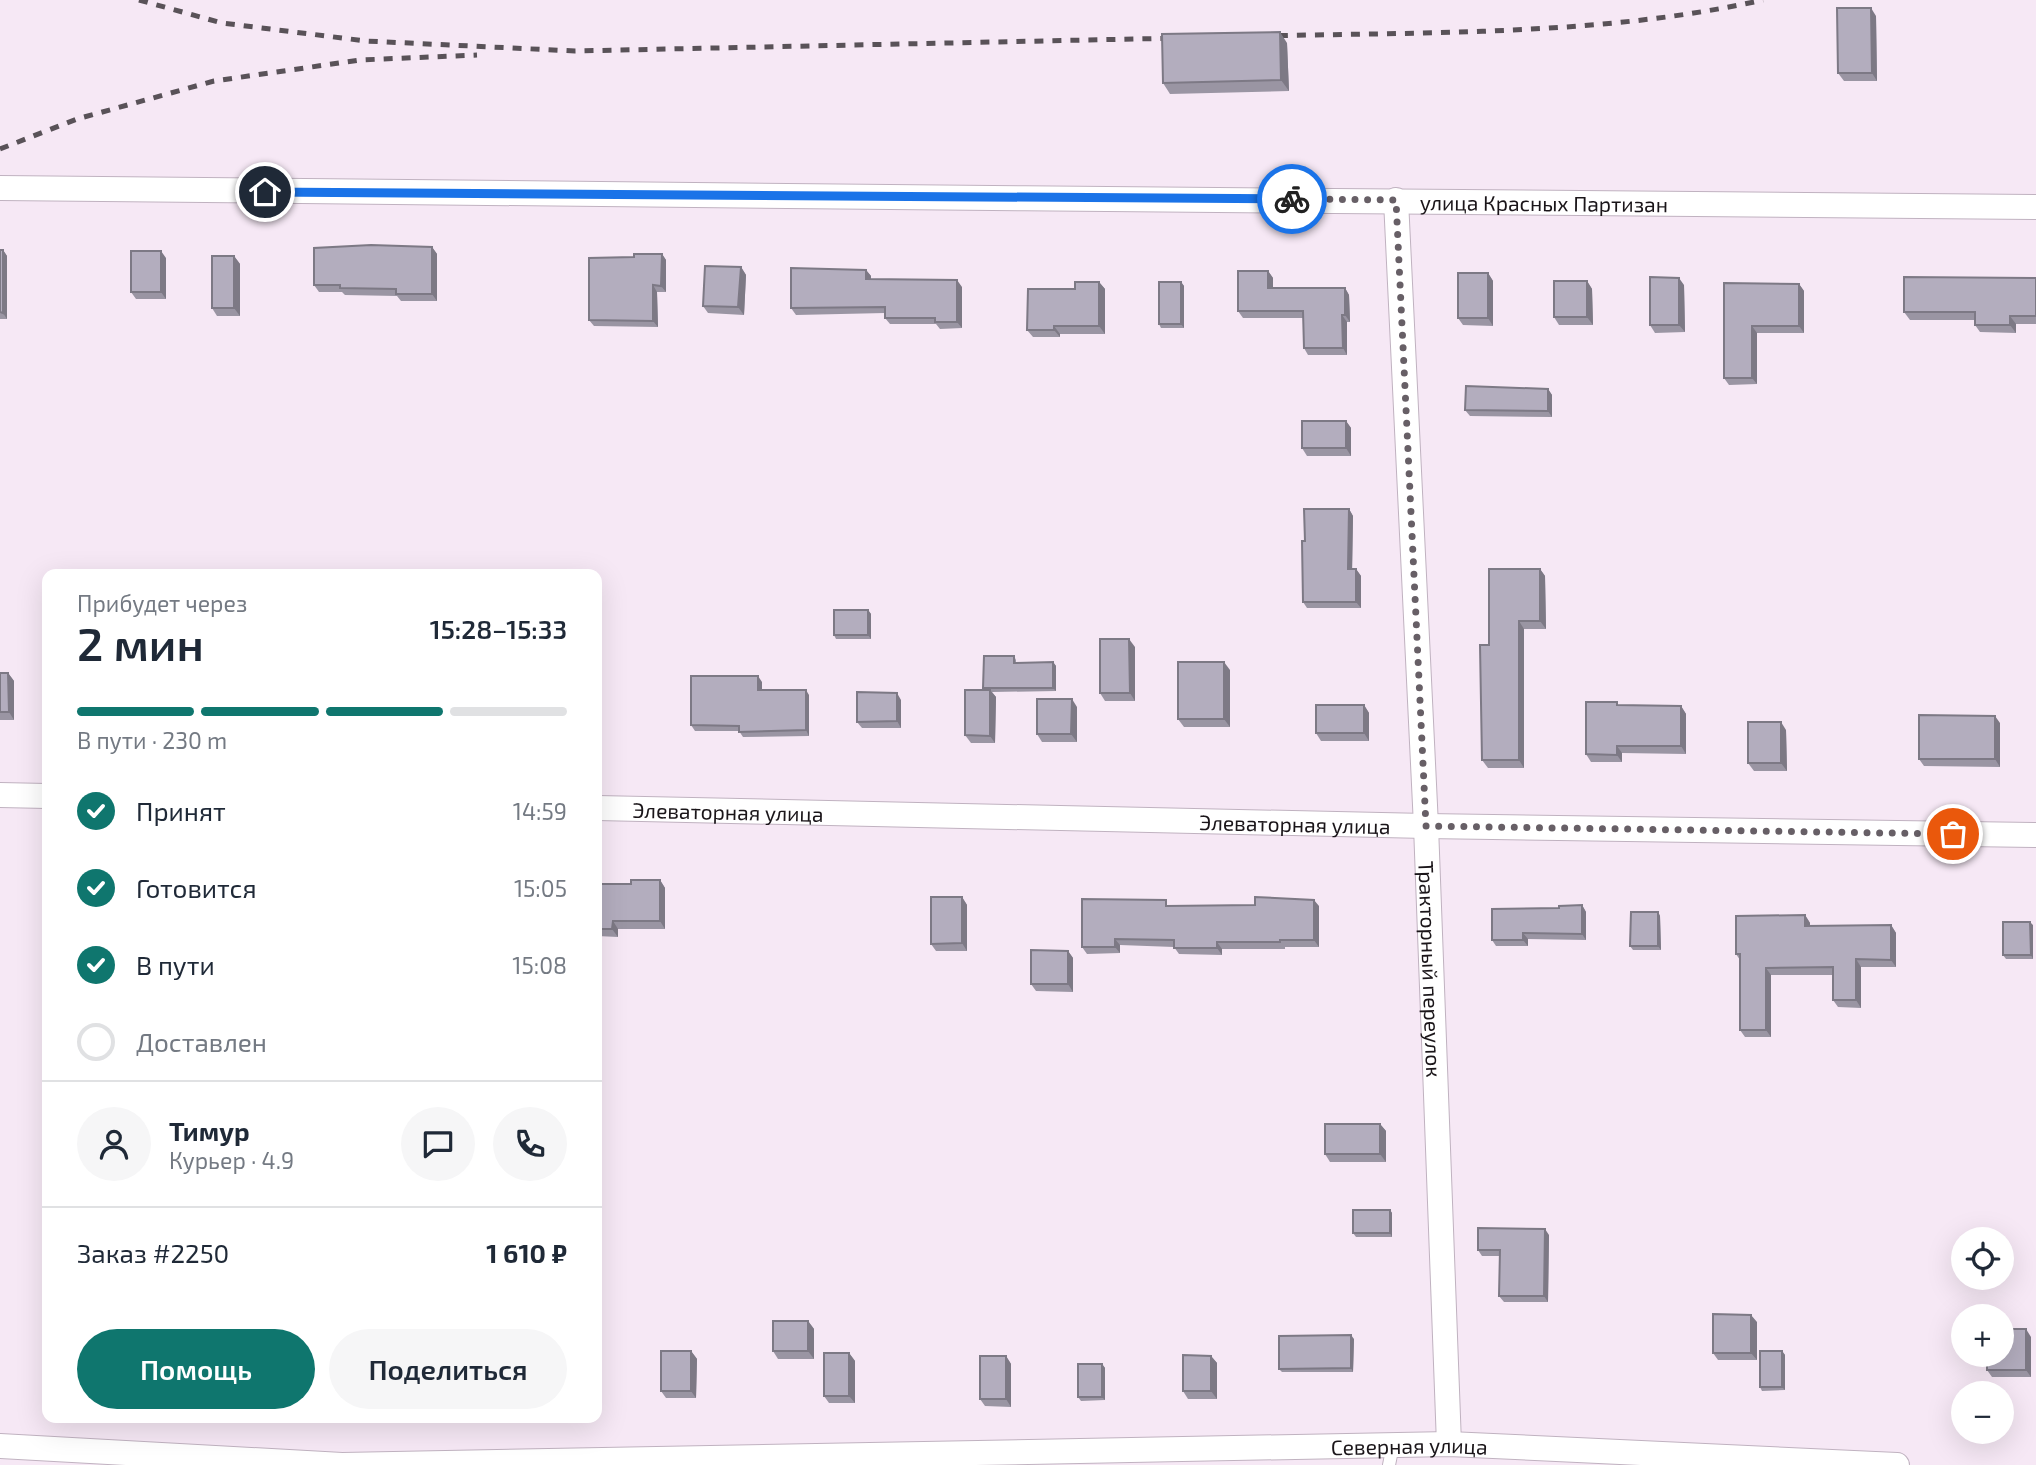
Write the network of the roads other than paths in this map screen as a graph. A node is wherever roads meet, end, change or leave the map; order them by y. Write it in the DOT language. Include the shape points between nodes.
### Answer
graph roads {
  1 [pos="0,188"];
  2 [pos="1396,200"];
  3 [pos="2036,207"];
  4 [pos="0,795"];
  5 [pos="42,796"];
  6 [pos="602,808"];
  7 [pos="1426,826"];
  8 [pos="2036,835"];
  9 [pos="1448,1444"];
  10 [pos="0,1446"];
  11 [pos="1391,1455"];
  12 [pos="843,1460"];
  13 [pos="1897,1465"];
  1 -- 2 [label="street, улица Красных Партизан"];
  2 -- 3 [label="street, улица Красных Партизан"];
  2 -- 7 [label="street, Тракторный переулок"];
  4 -- 5 [label="street"];
  6 -- 7 [label="street, Элеваторная улица"];
  7 -- 8 [label="street, Элеваторная улица"];
  7 -- 9 [label="street, Тракторный переулок"];
  9 -- 11 [label="street, Северная улица"];
  9 -- 13 [label="street, Северная улица"];
  10 -- 12 [label="street, Северная улица" via="342,1465"];
  11 -- 12 [label="street, Северная улица"];
}
